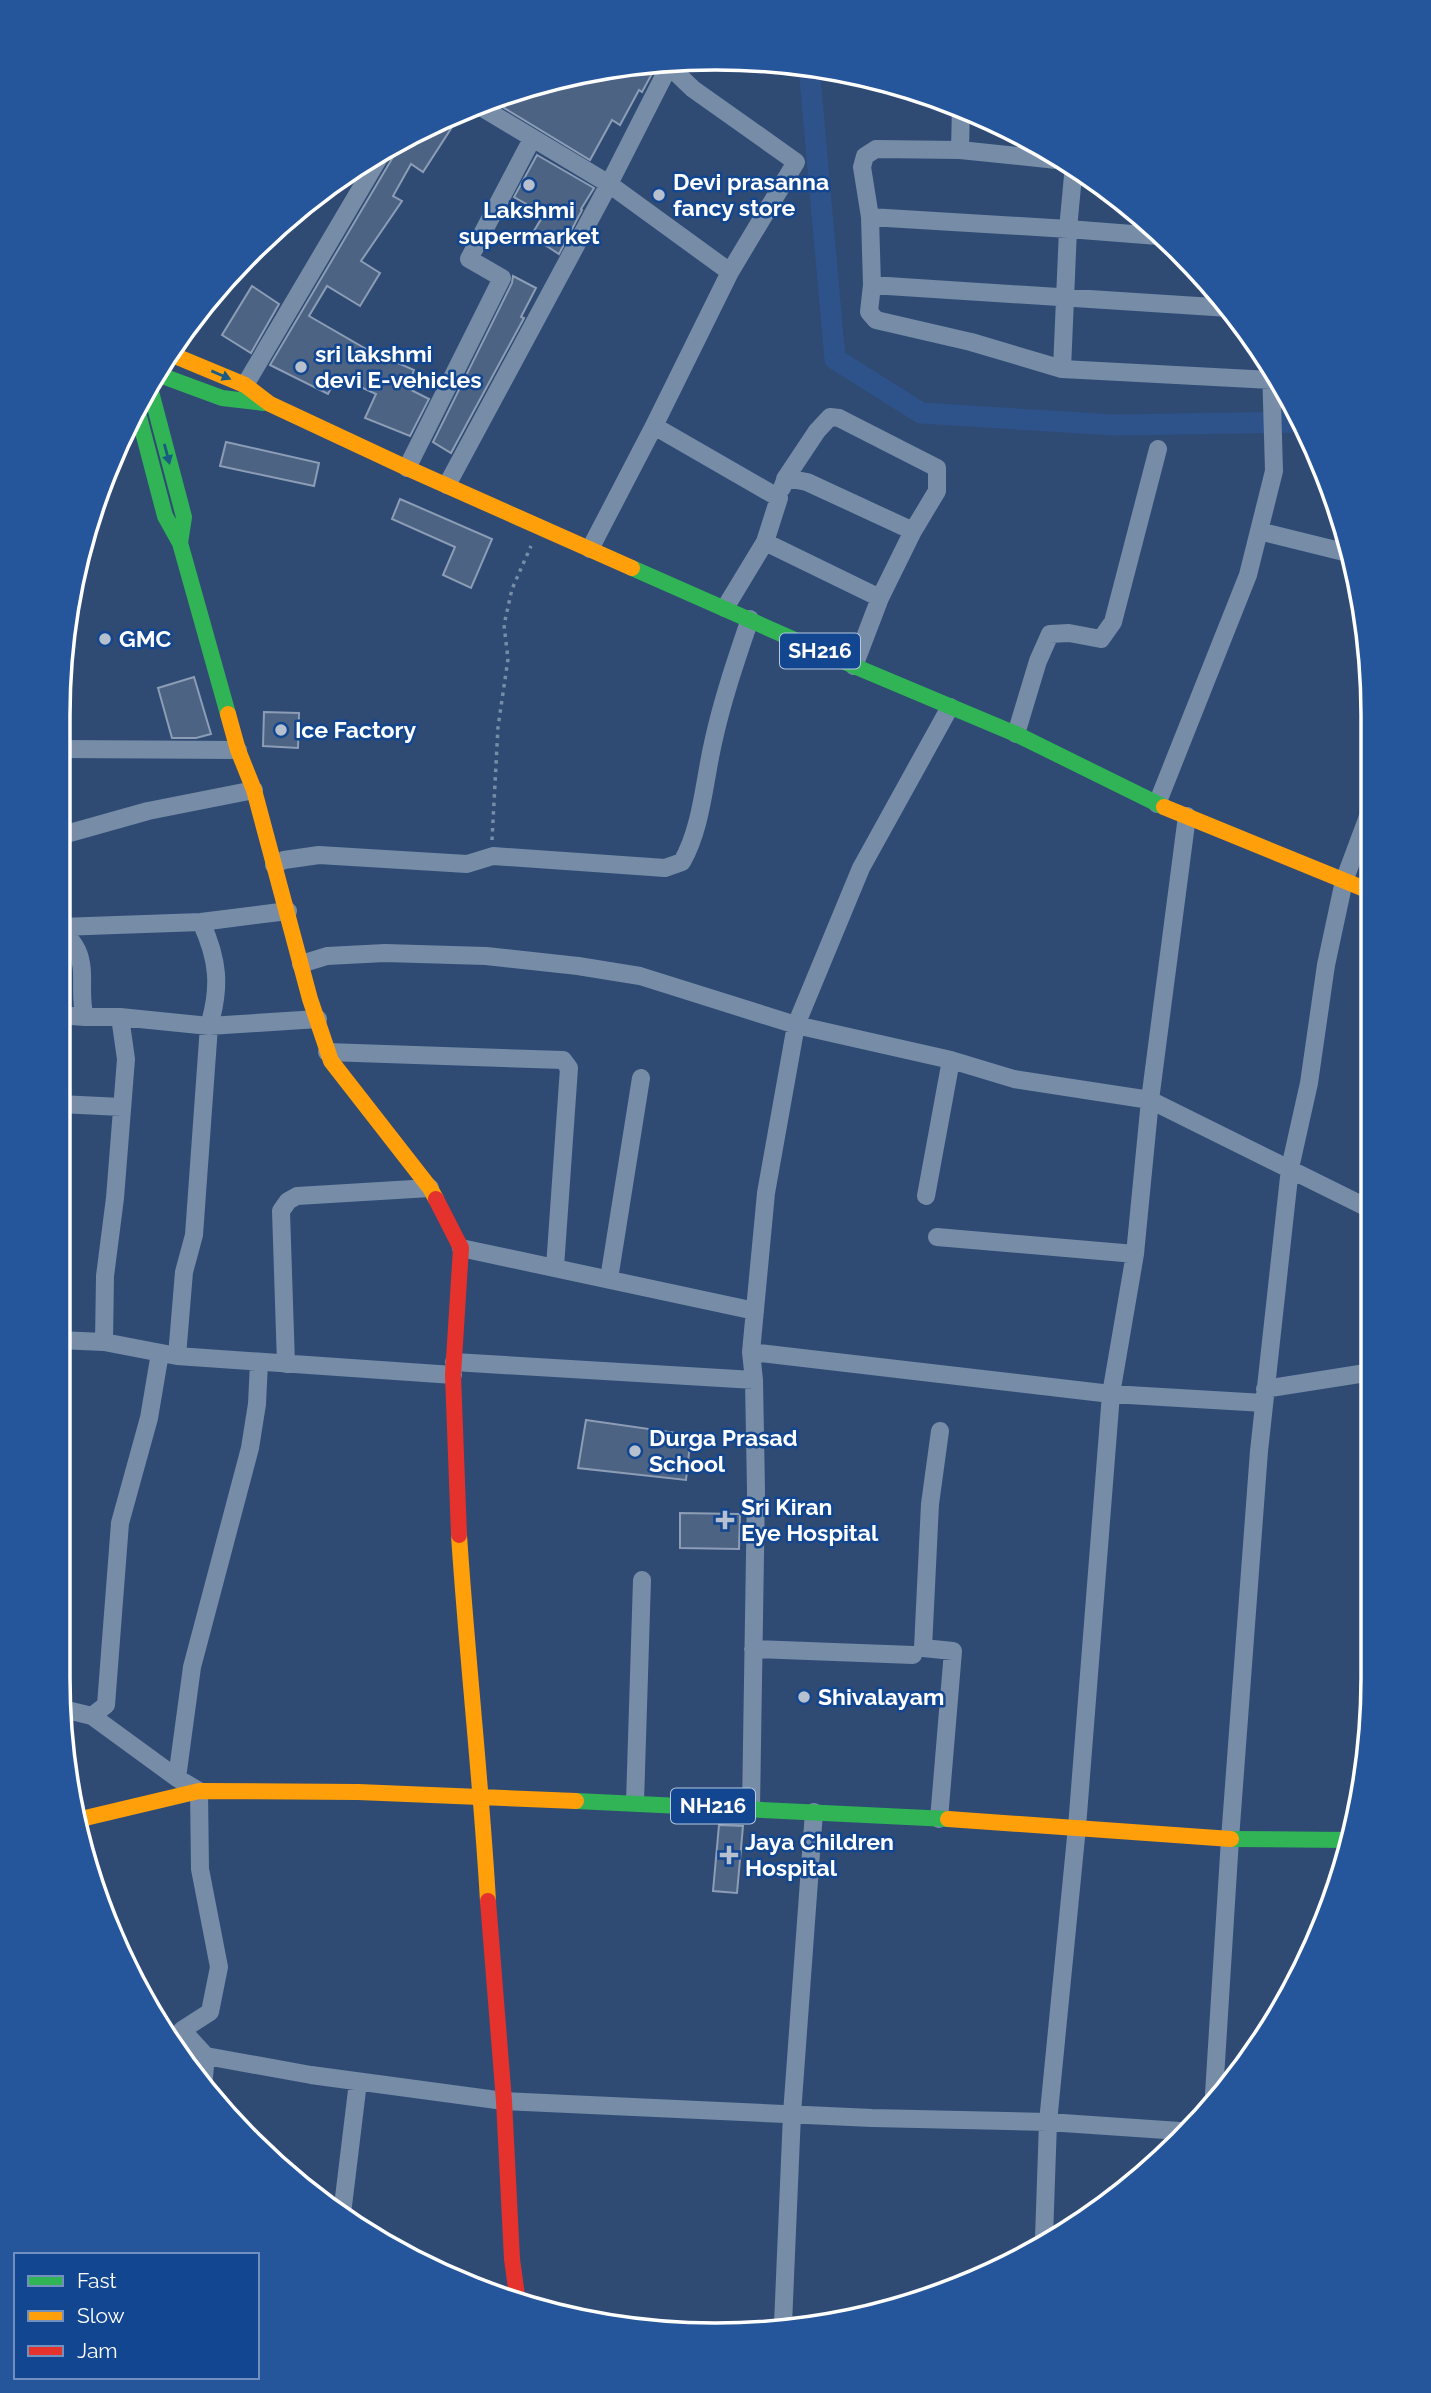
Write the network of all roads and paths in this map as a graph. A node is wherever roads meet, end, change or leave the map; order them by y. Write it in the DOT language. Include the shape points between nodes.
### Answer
graph roads {
  1 [pos="675,71"];
  2 [pos="664,72"];
  3 [pos="488,112"];
  4 [pos="961,118"];
  5 [pos="532,139"];
  6 [pos="960,150"];
  7 [pos="1041,158"];
  8 [pos="372,169"];
  9 [pos="1073,178"];
  10 [pos="609,184"];
  11 [pos="870,217"];
  12 [pos="1068,229"];
  13 [pos="1146,235"];
  14 [pos="730,272"];
  15 [pos="872,285"];
  16 [pos="1066,298"];
  17 [pos="1215,307"];
  18 [pos="179,357"];
  19 [pos="1062,369"];
  20 [pos="1263,374"];
  21 [pos="167,376"];
  22 [pos="244,385"];
  23 [pos="1271,387"];
  24 [pos="153,399"];
  25 [pos="270,404"];
  26 [pos="141,423"];
  27 [pos="654,426"];
  28 [pos="1158,449"];
  29 [pos="407,468"];
  30 [pos="785,479"];
  31 [pos="447,485"];
  32 [pos="779,498"];
  33 [pos="540,525"];
  34 [pos="1259,530"];
  35 [pos="913,531"];
  36 [pos="765,542"];
  37 [pos="180,543"];
  38 [pos="590,549"];
  39 [pos="1340,551"];
  40 [pos="880,598"];
  41 [pos="726,608"];
  42 [pos="750,619"];
  43 [pos="854,666"];
  44 [pos="950,707"];
  45 [pos="1016,734"];
  46 [pos="70,749"];
  47 [pos="237,750"];
  48 [pos="254,790"];
  49 [pos="1157,804"];
  50 [pos="1187,816"];
  51 [pos="70,833"];
  52 [pos="1361,835"];
  53 [pos="493,856"];
  54 [pos="274,865"];
  55 [pos="1344,881"];
  56 [pos="1361,888"];
  57 [pos="288,911"];
  58 [pos="201,922"];
  59 [pos="70,925"];
  60 [pos="70,939"];
  61 [pos="301,964"];
  62 [pos="70,1016"];
  63 [pos="85,1017"];
  64 [pos="120,1017"];
  65 [pos="318,1019"];
  66 [pos="796,1025"];
  67 [pos="209,1026"];
  68 [pos="327,1052"];
  69 [pos="951,1060"];
  70 [pos="641,1078"];
  71 [pos="1150,1100"];
  72 [pos="70,1105"];
  73 [pos="122,1107"];
  74 [pos="1290,1168"];
  75 [pos="430,1188"];
  76 [pos="926,1196"];
  77 [pos="1361,1204"];
  78 [pos="937,1237"];
  79 [pos="461,1248"];
  80 [pos="1135,1254"];
  81 [pos="555,1267"];
  82 [pos="609,1279"];
  83 [pos="754,1311"];
  84 [pos="70,1341"];
  85 [pos="104,1342"];
  86 [pos="751,1352"];
  87 [pos="168,1354"];
  88 [pos="259,1362"];
  89 [pos="286,1364"];
  90 [pos="454,1369"];
  91 [pos="1361,1374"];
  92 [pos="754,1380"];
  93 [pos="1111,1394"];
  94 [pos="1265,1396"];
  95 [pos="940,1431"];
  96 [pos="642,1580"];
  97 [pos="753,1649"];
  98 [pos="913,1655"];
  99 [pos="71,1711"];
  100 [pos="92,1716"];
  101 [pos="177,1778"];
  102 [pos="199,1791"];
  103 [pos="482,1796"];
  104 [pos="635,1802"];
  105 [pos="751,1808"];
  106 [pos="814,1812"];
  107 [pos="86,1818"];
  108 [pos="939,1819"];
  109 [pos="1077,1827"];
  110 [pos="1230,1839"];
  111 [pos="1340,1840"];
  112 [pos="175,2029"];
  113 [pos="206,2056"];
  114 [pos="204,2072"];
  115 [pos="358,2082"];
  116 [pos="1214,2087"];
  117 [pos="504,2101"];
  118 [pos="792,2114"];
  119 [pos="1048,2122"];
  120 [pos="1175,2131"];
  121 [pos="343,2204"];
  122 [pos="1044,2233"];
  123 [pos="516,2292"];
  124 [pos="783,2319"];
  1 -- 14 [label="street" via="693,89 796,162"];
  2 -- 10 [label="street"];
  3 -- 5 [label="street"];
  4 -- 6 [label="street"];
  5 -- 10 [label="street"];
  5 -- 29 [label="street" via="469,259 502,278"];
  6 -- 7 [label="street"];
  6 -- 11 [label="street" via="876,149 865,156 862,167"];
  8 -- 22 [label="street"];
  9 -- 12 [label="street"];
  10 -- 14 [label="street"];
  10 -- 31 [label="street"];
  11 -- 12 [label="street"];
  11 -- 15 [label="street"];
  12 -- 13 [label="street"];
  12 -- 16 [label="street"];
  14 -- 27 [label="street"];
  15 -- 16 [label="street"];
  15 -- 19 [label="street" via="869,312 876,320"];
  16 -- 17 [label="street"];
  16 -- 19 [label="street"];
  18 -- 22 [label="main road, SH216, one-way"];
  19 -- 20 [label="street"];
  21 -- 25 [label="main road, SH216" via="222,398"];
  22 -- 25 [label="main road, SH216"];
  23 -- 34 [label="street" via="1274,471"];
  24 -- 37 [label="main road, one-way" via="184,517"];
  25 -- 29 [label="main road, SH216"];
  26 -- 37 [label="main road" via="164,516"];
  27 -- 32 [label="street"];
  27 -- 38 [label="street"];
  28 -- 45 [label="street" via="1113,622 1101,639 1050,634"];
  29 -- 31 [label="main road, SH216"];
  30 -- 32 [label="street"];
  30 -- 35 [label="street" via="807,482"];
  30 -- 35 [label="street" via="817,431 830,417 839,418 937,468 937,491"];
  31 -- 33 [label="main road, SH216"];
  32 -- 36 [label="street"];
  33 -- 38 [label="main road, SH216"];
  33 -- 53 [label="path" via="512,589 504,625 508,659 498,727"];
  34 -- 39 [label="street"];
  34 -- 49 [label="street" via="1248,575"];
  35 -- 40 [label="street"];
  36 -- 40 [label="street"];
  36 -- 41 [label="street"];
  37 -- 47 [label="main road"];
  38 -- 41 [label="main road, SH216"];
  40 -- 43 [label="street"];
  41 -- 42 [label="main road, SH216"];
  42 -- 43 [label="main road, SH216"];
  42 -- 53 [label="street" via="682,862 665,868"];
  43 -- 44 [label="main road, SH216"];
  44 -- 45 [label="main road, SH216"];
  44 -- 66 [label="street" via="862,868"];
  45 -- 49 [label="main road, SH216"];
  46 -- 47 [label="street"];
  47 -- 48 [label="main road"];
  48 -- 51 [label="street" via="148,811"];
  48 -- 54 [label="main road"];
  49 -- 50 [label="main road, SH216"];
  50 -- 55 [label="main road, SH216"];
  50 -- 71 [label="street"];
  52 -- 55 [label="street"];
  53 -- 54 [label="street" via="467,864 319,855"];
  54 -- 57 [label="main road"];
  55 -- 56 [label="main road, SH216"];
  55 -- 74 [label="street"];
  57 -- 58 [label="street"];
  57 -- 61 [label="main road"];
  58 -- 59 [label="street"];
  58 -- 67 [label="street" via="214,951 216,1002"];
  60 -- 63 [label="street" via="82,968"];
  61 -- 65 [label="main road"];
  61 -- 66 [label="street" via="327,956 385,953 486,956 578,966 640,976"];
  62 -- 63 [label="street"];
  63 -- 64 [label="street"];
  64 -- 67 [label="street"];
  64 -- 73 [label="street" via="126,1059"];
  65 -- 67 [label="street"];
  65 -- 68 [label="main road"];
  66 -- 69 [label="street"];
  66 -- 83 [label="street" via="766,1193"];
  67 -- 87 [label="street" via="194,1235"];
  68 -- 75 [label="main road"];
  68 -- 81 [label="street" via="563,1060 569,1068"];
  69 -- 71 [label="street" via="1014,1079"];
  69 -- 76 [label="street"];
  70 -- 82 [label="street"];
  71 -- 74 [label="street"];
  71 -- 80 [label="street"];
  72 -- 73 [label="street"];
  73 -- 85 [label="street" via="105,1276"];
  74 -- 77 [label="street"];
  74 -- 94 [label="street"];
  75 -- 79 [label="main road"];
  75 -- 89 [label="street" via="297,1196 288,1201 281,1211"];
  78 -- 80 [label="street"];
  79 -- 81 [label="street"];
  79 -- 90 [label="main road"];
  80 -- 93 [label="street"];
  81 -- 82 [label="street"];
  82 -- 83 [label="street"];
  83 -- 86 [label="street"];
  84 -- 85 [label="street"];
  85 -- 87 [label="street"];
  86 -- 92 [label="street"];
  86 -- 93 [label="street"];
  87 -- 88 [label="street"];
  87 -- 100 [label="street" via="120,1523 106,1705"];
  88 -- 89 [label="street"];
  88 -- 101 [label="street" via="250,1448 192,1667"];
  89 -- 90 [label="street"];
  90 -- 92 [label="street"];
  90 -- 103 [label="main road" via="458,1539"];
  91 -- 94 [label="street"];
  92 -- 97 [label="street"];
  93 -- 94 [label="street"];
  93 -- 109 [label="street"];
  94 -- 110 [label="street"];
  95 -- 108 [label="street" via="930,1504 923,1648 953,1651"];
  96 -- 104 [label="street"];
  97 -- 98 [label="street"];
  97 -- 105 [label="street"];
  99 -- 100 [label="street"];
  100 -- 101 [label="street"];
  101 -- 102 [label="street"];
  102 -- 103 [label="main road, NH216"];
  102 -- 107 [label="main road, NH216"];
  102 -- 112 [label="street" via="200,1868 219,1967 210,2012"];
  103 -- 104 [label="main road, NH216"];
  103 -- 117 [label="main road"];
  104 -- 105 [label="main road, NH216"];
  105 -- 106 [label="main road, NH216"];
  106 -- 108 [label="main road, NH216"];
  106 -- 118 [label="street"];
  108 -- 109 [label="main road, NH216"];
  109 -- 110 [label="main road, NH216"];
  109 -- 119 [label="street"];
  110 -- 111 [label="main road, NH216"];
  110 -- 116 [label="street"];
  112 -- 113 [label="street"];
  113 -- 114 [label="street"];
  113 -- 115 [label="street"];
  115 -- 117 [label="street"];
  115 -- 121 [label="street"];
  117 -- 118 [label="street"];
  117 -- 123 [label="main road"];
  118 -- 119 [label="street"];
  118 -- 124 [label="street"];
  119 -- 120 [label="street"];
  119 -- 122 [label="street"];
}
